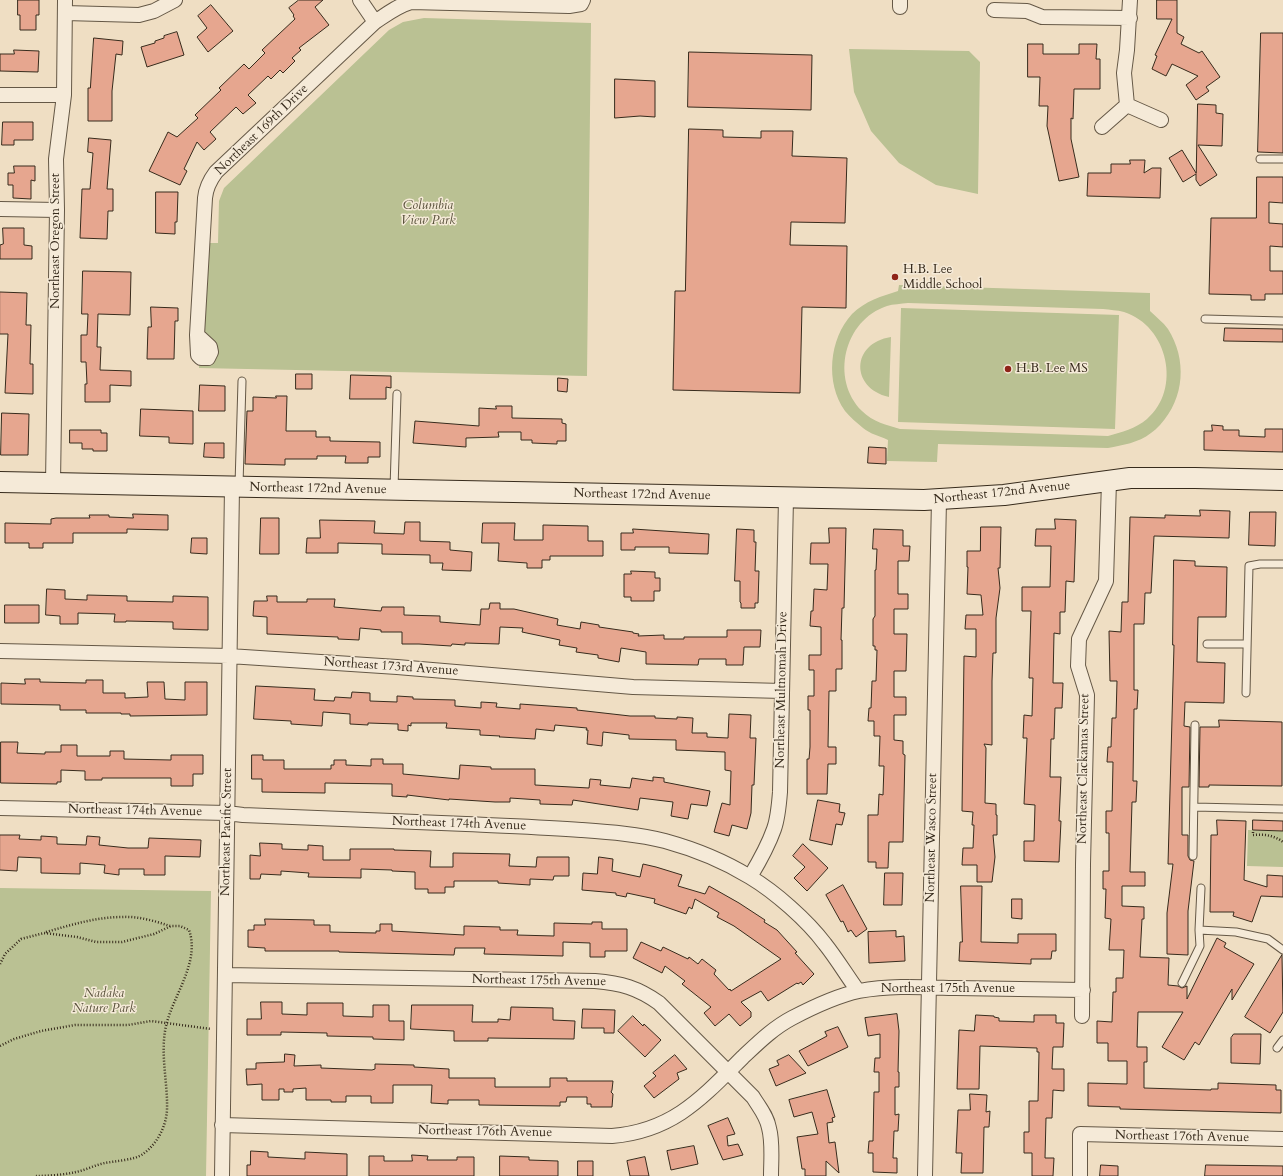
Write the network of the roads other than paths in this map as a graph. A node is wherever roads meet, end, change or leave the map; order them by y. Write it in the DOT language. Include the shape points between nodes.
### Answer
graph roads {
  1 [pos="175,0"];
  2 [pos="360,0"];
  3 [pos="1130,0"];
  4 [pos="582,2"];
  5 [pos="65,7"];
  6 [pos="994,10"];
  7 [pos="1130,18"];
  8 [pos="375,22"];
  9 [pos="0,95"];
  10 [pos="64,95"];
  11 [pos="1127,105"];
  12 [pos="1161,120"];
  13 [pos="1102,127"];
  14 [pos="1260,159"];
  15 [pos="1283,159"];
  16 [pos="0,209"];
  17 [pos="57,210"];
  18 [pos="1205,319"];
  19 [pos="1283,321"];
  20 [pos="197,335"];
  21 [pos="242,381"];
  22 [pos="398,394"];
  23 [pos="1283,480"];
  24 [pos="1109,481"];
  25 [pos="0,482"];
  26 [pos="53,483"];
  27 [pos="235,487"];
  28 [pos="394,490"];
  29 [pos="786,498"];
  30 [pos="939,500"];
  31 [pos="1283,564"];
  32 [pos="1207,644"];
  33 [pos="1246,644"];
  34 [pos="0,651"];
  35 [pos="229,656"];
  36 [pos="782,691"];
  37 [pos="1246,693"];
  38 [pos="1195,725"];
  39 [pos="1194,807"];
  40 [pos="0,808"];
  41 [pos="1283,809"];
  42 [pos="227,813"];
  43 [pos="1193,856"];
  44 [pos="750,877"];
  45 [pos="1201,888"];
  46 [pos="1199,930"];
  47 [pos="1283,950"];
  48 [pos="225,976"];
  49 [pos="1182,983"];
  50 [pos="929,988"];
  51 [pos="1083,990"];
  52 [pos="858,991"];
  53 [pos="1082,1016"];
  54 [pos="1283,1040"];
  55 [pos="1277,1048"];
  56 [pos="728,1072"];
  57 [pos="222,1126"];
  58 [pos="1283,1139"];
  59 [pos="222,1176"];
  60 [pos="771,1176"];
  61 [pos="925,1176"];
  62 [pos="1080,1176"];
  1 -- 5 [label="street" via="154,11 139,15"];
  2 -- 8 [label="street"];
  3 -- 7 [label="street"];
  4 -- 8 [label="street, Northeast 169th Drive" via="569,6 411,2 402,4"];
  5 -- 10 [label="street, Northeast Oregon Street"];
  6 -- 7 [label="street" via="1027,12 1042,17"];
  7 -- 11 [label="street" via="1124,73"];
  8 -- 20 [label="street, Northeast 169th Drive" via="210,180 205,198"];
  9 -- 10 [label="street"];
  10 -- 17 [label="street, Northeast Oregon Street" via="56,159"];
  11 -- 12 [label="street"];
  11 -- 13 [label="street"];
  14 -- 15 [label="lane"];
  16 -- 17 [label="street"];
  17 -- 26 [label="street, Northeast Oregon Street"];
  18 -- 19 [label="lane"];
  21 -- 27 [label="lane"];
  22 -- 28 [label="lane"];
  23 -- 24 [label="street, Northeast 172nd Avenue" via="1130,478"];
  24 -- 30 [label="street, Northeast 172nd Avenue" via="1004,495"];
  24 -- 51 [label="street, Northeast Clackamas Street" via="1106,581 1078,639 1078,666 1087,695"];
  25 -- 26 [label="street, Northeast 172nd Avenue"];
  26 -- 27 [label="street, Northeast 172nd Avenue"];
  27 -- 28 [label="street, Northeast 172nd Avenue"];
  27 -- 35 [label="street, Northeast Pacific Street"];
  28 -- 29 [label="street, Northeast 172nd Avenue"];
  29 -- 30 [label="street, Northeast 172nd Avenue"];
  29 -- 36 [label="street, Northeast Multnomah Drive"];
  30 -- 50 [label="street, Northeast Wasco Street"];
  31 -- 33 [label="lane" via="1249,566"];
  32 -- 33 [label="lane"];
  33 -- 37 [label="lane"];
  34 -- 35 [label="street, Northeast 173rd Avenue"];
  35 -- 36 [label="street, Northeast 173rd Avenue" via="633,687"];
  35 -- 42 [label="street, Northeast Pacific Street"];
  36 -- 44 [label="street, Northeast Multnomah Drive" via="778,812 764,853"];
  38 -- 39 [label="lane"];
  39 -- 41 [label="lane"];
  39 -- 43 [label="lane"];
  40 -- 42 [label="street, Northeast 174th Avenue"];
  42 -- 44 [label="street, Northeast 174th Avenue" via="610,832 641,836 689,848"];
  42 -- 48 [label="street, Northeast Pacific Street"];
  44 -- 52 [label="street, Northeast 174th Avenue" via="813,929"];
  45 -- 46 [label="lane"];
  46 -- 47 [label="lane" via="1236,932 1268,939"];
  46 -- 49 [label="lane" via="1200,946"];
  48 -- 56 [label="street, Northeast 175th Avenue" via="613,983 646,994 659,1003"];
  48 -- 57 [label="street, Northeast Pacific Street"];
  50 -- 51 [label="street, Northeast 175th Avenue"];
  50 -- 52 [label="street, Northeast 175th Avenue" via="892,987"];
  50 -- 61 [label="street, Northeast Wasco Street"];
  51 -- 53 [label="street, Northeast Clackamas Street"];
  52 -- 56 [label="street, Northeast 175th Avenue" via="838,997 792,1018 760,1040"];
  54 -- 55 [label="lane"];
  56 -- 57 [label="street, Northeast 176th Avenue" via="674,1118 659,1126 612,1136"];
  56 -- 60 [label="street" via="763,1111 769,1128"];
  57 -- 59 [label="street, Northeast Pacific Street"];
  58 -- 62 [label="street, Northeast 176th Avenue" via="1080,1134"];
}
